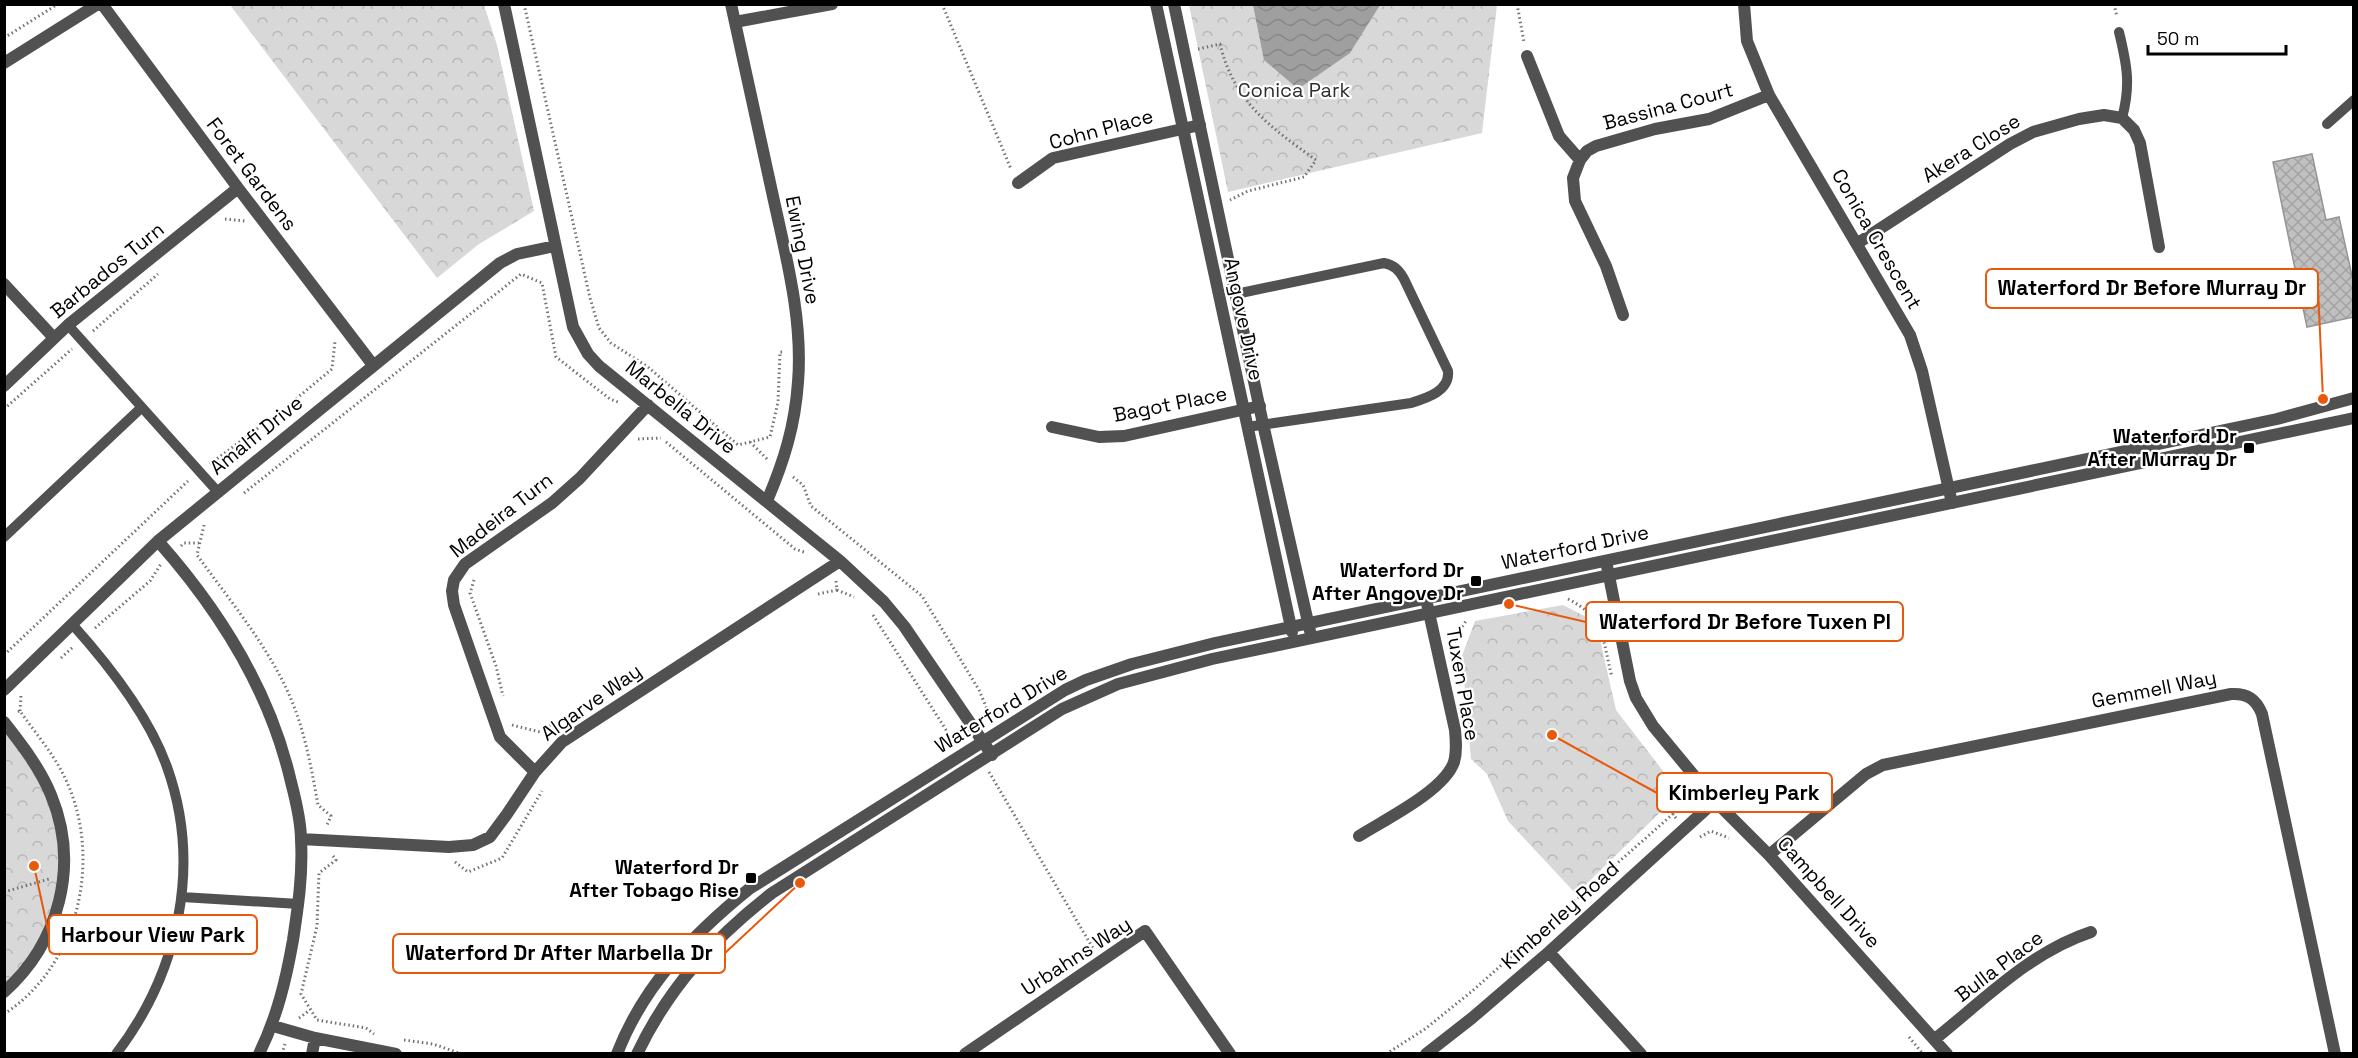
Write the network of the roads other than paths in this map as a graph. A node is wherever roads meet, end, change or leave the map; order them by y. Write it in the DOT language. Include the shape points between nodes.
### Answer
graph roads {
  1 [pos="100,4"];
  2 [pos="504,4"];
  3 [pos="731,4"];
  4 [pos="832,4"];
  5 [pos="1156,4"];
  6 [pos="1174,4"];
  7 [pos="1744,4"];
  8 [pos="735,22"];
  9 [pos="2120,32"];
  10 [pos="1527,56"];
  11 [pos="4,63"];
  12 [pos="1769,95"];
  13 [pos="2354,100"];
  14 [pos="2122,118"];
  15 [pos="1200,124"];
  16 [pos="2327,124"];
  17 [pos="1183,128"];
  18 [pos="1580,160"];
  19 [pos="1018,183"];
  20 [pos="238,188"];
  21 [pos="1858,243"];
  22 [pos="555,246"];
  23 [pos="2159,247"];
  24 [pos="4,284"];
  25 [pos="1236,294"];
  26 [pos="1623,315"];
  27 [pos="68,325"];
  28 [pos="54,338"];
  29 [pos="373,365"];
  30 [pos="4,386"];
  31 [pos="2354,398"];
  32 [pos="648,405"];
  33 [pos="1260,406"];
  34 [pos="141,408"];
  35 [pos="1244,410"];
  36 [pos="2354,418"];
  37 [pos="1263,424"];
  38 [pos="1052,427"];
  39 [pos="1247,427"];
  40 [pos="1949,488"];
  41 [pos="217,491"];
  42 [pos="767,501"];
  43 [pos="1952,503"];
  44 [pos="4,537"];
  45 [pos="158,541"];
  46 [pos="1606,561"];
  47 [pos="835,564"];
  48 [pos="1609,575"];
  49 [pos="1426,598"];
  50 [pos="1430,613"];
  51 [pos="1309,623"];
  52 [pos="72,624"];
  53 [pos="1291,626"];
  54 [pos="1312,638"];
  55 [pos="1294,642"];
  56 [pos="4,690"];
  57 [pos="4,722"];
  58 [pos="983,742"];
  59 [pos="987,758"];
  60 [pos="535,772"];
  61 [pos="1715,801"];
  62 [pos="1359,836"];
  63 [pos="301,839"];
  64 [pos="1769,855"];
  65 [pos="182,897"];
  66 [pos="299,904"];
  67 [pos="2091,932"];
  68 [pos="1549,952"];
  69 [pos="4,992"];
  70 [pos="273,1026"];
  71 [pos="315,1038"];
  72 [pos="1935,1040"];
  73 [pos="116,1053"];
  74 [pos="259,1053"];
  75 [pos="312,1053"];
  76 [pos="396,1053"];
  77 [pos="617,1053"];
  78 [pos="637,1053"];
  79 [pos="965,1053"];
  80 [pos="1230,1053"];
  81 [pos="1426,1053"];
  82 [pos="1641,1053"];
  83 [pos="1947,1053"];
  84 [pos="2335,1053"];
  1 -- 11 [label="street"];
  1 -- 20 [label="street, Foret Gardens"];
  2 -- 22 [label="street, Marbella Drive"];
  3 -- 8 [label="street, Ewing Drive"];
  4 -- 8 [label="street"];
  5 -- 17 [label="street, Angove Drive"];
  6 -- 15 [label="street, Angove Drive"];
  7 -- 12 [label="street, Conica Crescent" via="1747,41"];
  8 -- 42 [label="street, Ewing Drive" via="789,271 798,351 794,422"];
  9 -- 14 [label="lane" via="2128,71 2128,96"];
  10 -- 18 [label="street" via="1559,136"];
  12 -- 18 [label="street, Bassina Court" via="1709,119 1596,146"];
  12 -- 21 [label="street, Conica Crescent"];
  13 -- 16 [label="lane"];
  14 -- 21 [label="street, Akera Close" via="2104,115 2033,132"];
  14 -- 23 [label="street" via="2140,142"];
  15 -- 17 [label="street, Cohn Place"];
  15 -- 25 [label="street, Angove Drive"];
  17 -- 19 [label="street, Cohn Place" via="1053,158"];
  17 -- 35 [label="street, Angove Drive"];
  18 -- 26 [label="street" via="1573,178 1575,201 1606,266"];
  20 -- 27 [label="street, Barbados Turn"];
  20 -- 29 [label="street, Foret Gardens"];
  21 -- 40 [label="street, Conica Crescent" via="1917,351"];
  22 -- 29 [label="street, Amalfi Drive" via="500,263"];
  22 -- 32 [label="street, Marbella Drive" via="580,342 599,366"];
  24 -- 28 [label="street"];
  25 -- 33 [label="street, Angove Drive"];
  25 -- 37 [label="lane" via="1390,264 1404,279 1449,371 1446,385 1411,403"];
  27 -- 28 [label="street, Barbados Turn"];
  27 -- 34 [label="lane"];
  28 -- 30 [label="street, Barbados Turn"];
  29 -- 41 [label="street, Amalfi Drive"];
  31 -- 40 [label="street, Waterford Drive" via="2277,419"];
  32 -- 42 [label="street, Marbella Drive"];
  32 -- 60 [label="street, Madeira Turn" via="580,478 552,503 465,564 454,580 454,605 496,728 510,750"];
  33 -- 35 [label="street, Bagot Place"];
  33 -- 37 [label="street, Angove Drive"];
  34 -- 41 [label="lane"];
  34 -- 44 [label="lane"];
  35 -- 38 [label="street, Bagot Place" via="1124,436 1098,436"];
  35 -- 39 [label="street, Angove Drive"];
  36 -- 43 [label="street, Waterford Drive"];
  37 -- 39 [label="lane"];
  37 -- 51 [label="street, Angove Drive"];
  39 -- 53 [label="street, Angove Drive"];
  40 -- 43 [label="street, Conica Crescent"];
  40 -- 46 [label="street, Waterford Drive"];
  41 -- 45 [label="street, Amalfi Drive"];
  42 -- 47 [label="street, Marbella Drive"];
  43 -- 48 [label="street, Waterford Drive"];
  45 -- 52 [label="street, Amalfi Drive"];
  45 -- 63 [label="street" via="185,571 251,670 286,758"];
  46 -- 48 [label="street, Campbell Drive"];
  46 -- 49 [label="street, Waterford Drive"];
  47 -- 58 [label="street, Marbella Drive" via="884,602 904,626"];
  47 -- 60 [label="street, Algarve Way" via="568,738"];
  48 -- 50 [label="street, Waterford Drive"];
  48 -- 61 [label="street, Campbell Drive" via="1636,698 1653,726"];
  49 -- 50 [label="street, Tuxen Place"];
  49 -- 51 [label="street, Waterford Drive"];
  50 -- 54 [label="street, Waterford Drive"];
  50 -- 62 [label="street, Tuxen Place" via="1455,730 1454,763 1431,791"];
  51 -- 53 [label="street, Waterford Drive"];
  51 -- 54 [label="street, Angove Drive"];
  52 -- 56 [label="street, Amalfi Drive"];
  52 -- 65 [label="lane" via="146,723 167,767 183,836"];
  53 -- 55 [label="street, Angove Drive"];
  53 -- 58 [label="street, Waterford Drive" via="1162,655 1096,676 1065,690"];
  54 -- 55 [label="street, Waterford Drive"];
  55 -- 59 [label="street, Waterford Drive" via="1118,684 1062,709"];
  57 -- 69 [label="street" via="26,750 52,797 64,853 64,879 50,933 23,975"];
  58 -- 59 [label="street, Marbella Drive"];
  58 -- 77 [label="street, Waterford Drive" via="749,889 722,911 675,957 652,988"];
  59 -- 78 [label="street, Waterford Drive" via="772,893 732,924 676,988"];
  60 -- 63 [label="street, Algarve Way" via="498,828 483,842 473,845 450,848"];
  61 -- 64 [label="street, Campbell Drive"];
  61 -- 68 [label="street, Kimberley Road"];
  63 -- 66 [label="street"];
  64 -- 72 [label="street, Campbell Drive"];
  64 -- 84 [label="street, Gemmell Way" via="1866,774 1883,765 2231,694 2247,695 2262,714"];
  65 -- 66 [label="lane"];
  65 -- 73 [label="lane" via="171,954 150,1002"];
  66 -- 70 [label="street"];
  67 -- 72 [label="street, Bulla Place" via="2028,963"];
  68 -- 81 [label="street, Kimberley Road"];
  68 -- 82 [label="street"];
  70 -- 71 [label="street"];
  70 -- 74 [label="street"];
  71 -- 75 [label="street"];
  71 -- 76 [label="street"];
  72 -- 83 [label="street, Campbell Drive"];
  79 -- 80 [label="street, Urbahns Way" via="1145,931"];
}
